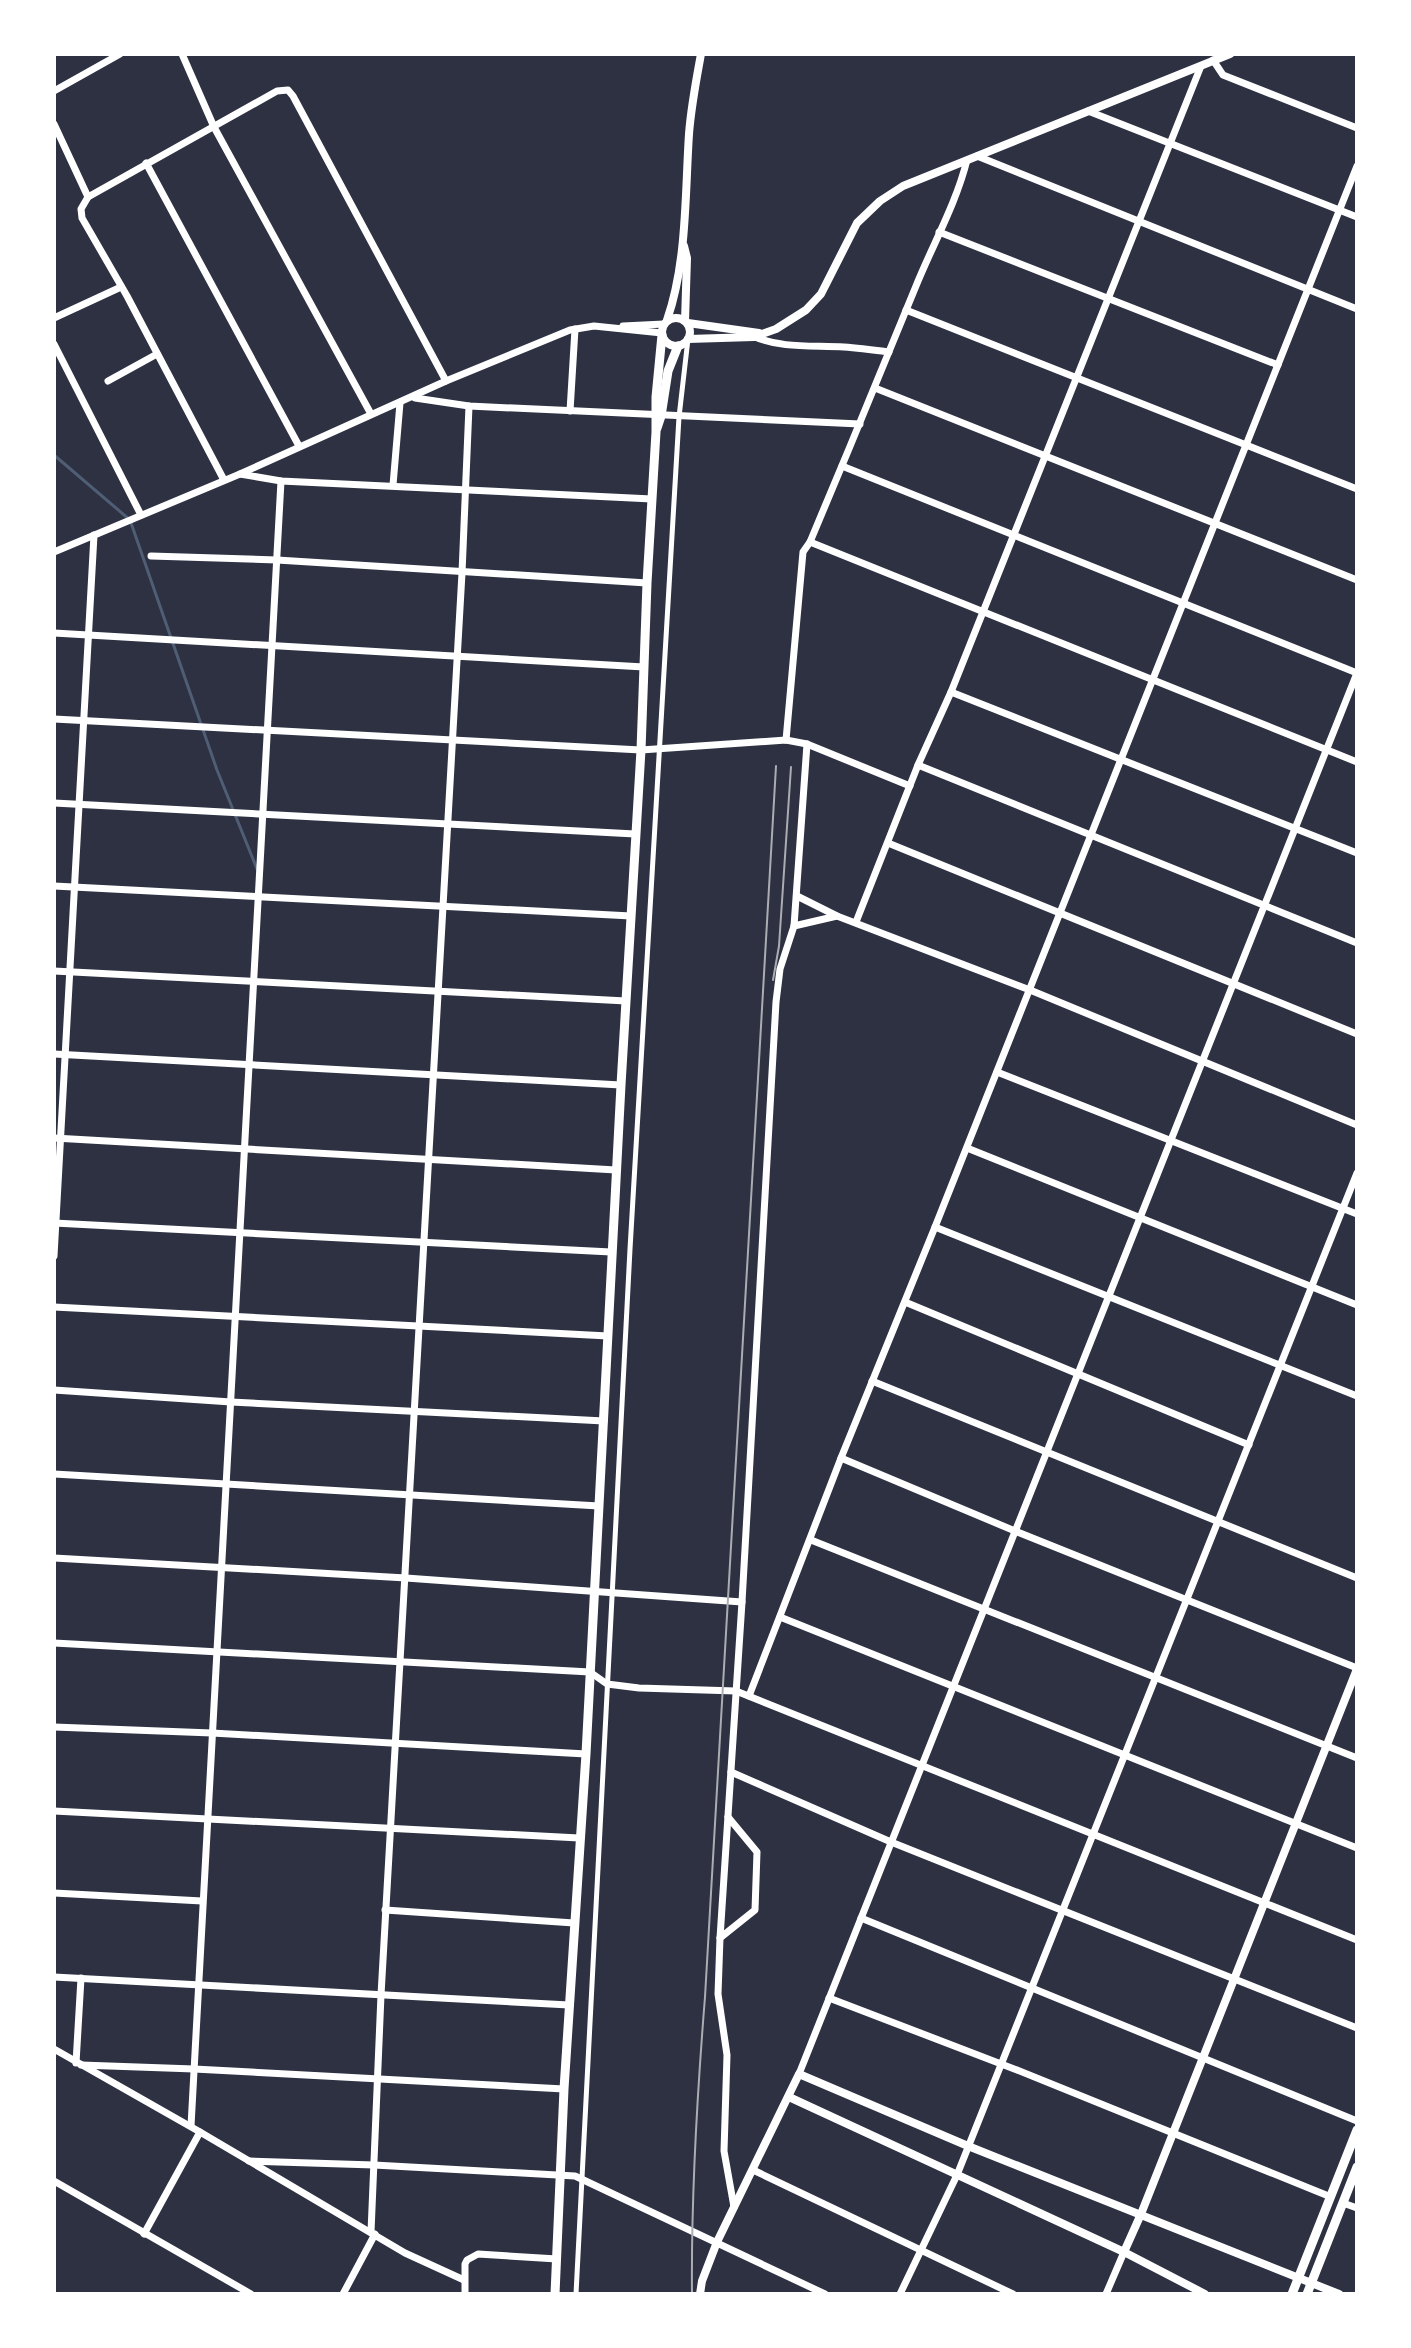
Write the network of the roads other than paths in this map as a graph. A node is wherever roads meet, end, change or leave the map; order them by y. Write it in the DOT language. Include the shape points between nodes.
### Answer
graph roads {
  1 [pos="120,54"];
  2 [pos="182,54"];
  3 [pos="701,54"];
  4 [pos="1230,54"];
  5 [pos="1213,60"];
  6 [pos="1201,66"];
  7 [pos="54,91"];
  8 [pos="1088,111"];
  9 [pos="54,124"];
  10 [pos="214,127"];
  11 [pos="1357,128"];
  12 [pos="1170,143"];
  13 [pos="977,156"];
  14 [pos="967,160"];
  15 [pos="146,163"];
  16 [pos="1357,166"];
  17 [pos="88,197"];
  18 [pos="1339,210"];
  19 [pos="1357,217"];
  20 [pos="1139,221"];
  21 [pos="939,232"];
  22 [pos="683,238"];
  23 [pos="121,287"];
  24 [pos="1308,289"];
  25 [pos="1108,298"];
  26 [pos="1357,309"];
  27 [pos="906,310"];
  28 [pos="54,318"];
  29 [pos="687,322"];
  30 [pos="664,328"];
  31 [pos="575,329"];
  32 [pos="752,334"];
  33 [pos="688,339"];
  34 [pos="54,344"];
  35 [pos="678,346"];
  36 [pos="889,352"];
  37 [pos="157,354"];
  38 [pos="1278,365"];
  39 [pos="1077,377"];
  40 [pos="108,381"];
  41 [pos="446,381"];
  42 [pos="875,388"];
  43 [pos="413,397"];
  44 [pos="400,403"];
  45 [pos="469,406"];
  46 [pos="570,411"];
  47 [pos="371,414"];
  48 [pos="658,416"];
  49 [pos="679,417"];
  50 [pos="860,424"];
  51 [pos="1246,445"];
  52 [pos="299,446"];
  53 [pos="1045,456"];
  54 [pos="842,466"];
  55 [pos="240,474"];
  56 [pos="224,480"];
  57 [pos="281,481"];
  58 [pos="393,485"];
  59 [pos="465,489"];
  60 [pos="1357,489"];
  61 [pos="652,499"];
  62 [pos="133,519"];
  63 [pos="1215,524"];
  64 [pos="94,535"];
  65 [pos="1014,535"];
  66 [pos="810,542"];
  67 [pos="54,552"];
  68 [pos="151,556"];
  69 [pos="277,560"];
  70 [pos="462,573"];
  71 [pos="1357,580"];
  72 [pos="647,583"];
  73 [pos="1183,603"];
  74 [pos="983,612"];
  75 [pos="54,633"];
  76 [pos="88,635"];
  77 [pos="272,646"];
  78 [pos="457,657"];
  79 [pos="644,667"];
  80 [pos="1357,673"];
  81 [pos="1153,680"];
  82 [pos="951,692"];
  83 [pos="54,719"];
  84 [pos="83,720"];
  85 [pos="268,730"];
  86 [pos="452,740"];
  87 [pos="786,740"];
  88 [pos="807,744"];
  89 [pos="661,749"];
  90 [pos="641,750"];
  91 [pos="1326,750"];
  92 [pos="1121,759"];
  93 [pos="1357,762"];
  94 [pos="918,765"];
  95 [pos="910,786"];
  96 [pos="54,803"];
  97 [pos="79,804"];
  98 [pos="262,814"];
  99 [pos="448,824"];
  100 [pos="1295,828"];
  101 [pos="635,834"];
  102 [pos="1091,835"];
  103 [pos="888,843"];
  104 [pos="1357,853"];
  105 [pos="54,886"];
  106 [pos="74,888"];
  107 [pos="797,896"];
  108 [pos="257,897"];
  109 [pos="1264,905"];
  110 [pos="442,907"];
  111 [pos="1060,913"];
  112 [pos="631,916"];
  113 [pos="837,916"];
  114 [pos="856,922"];
  115 [pos="794,926"];
  116 [pos="1357,943"];
  117 [pos="54,971"];
  118 [pos="69,972"];
  119 [pos="254,980"];
  120 [pos="1233,983"];
  121 [pos="1030,990"];
  122 [pos="438,991"];
  123 [pos="626,1001"];
  124 [pos="1357,1034"];
  125 [pos="54,1054"];
  126 [pos="65,1055"];
  127 [pos="1202,1063"];
  128 [pos="249,1066"];
  129 [pos="997,1072"];
  130 [pos="433,1076"];
  131 [pos="621,1085"];
  132 [pos="1357,1125"];
  133 [pos="57,1138"];
  134 [pos="1171,1140"];
  135 [pos="967,1148"];
  136 [pos="245,1149"];
  137 [pos="428,1159"];
  138 [pos="616,1170"];
  139 [pos="1357,1173"];
  140 [pos="1343,1208"];
  141 [pos="1357,1214"];
  142 [pos="1140,1217"];
  143 [pos="55,1223"];
  144 [pos="935,1227"];
  145 [pos="239,1232"];
  146 [pos="424,1243"];
  147 [pos="611,1252"];
  148 [pos="54,1256"];
  149 [pos="1311,1287"];
  150 [pos="1109,1297"];
  151 [pos="905,1302"];
  152 [pos="1357,1305"];
  153 [pos="54,1307"];
  154 [pos="234,1317"];
  155 [pos="419,1327"];
  156 [pos="608,1336"];
  157 [pos="1280,1365"];
  158 [pos="1078,1373"];
  159 [pos="872,1381"];
  160 [pos="54,1390"];
  161 [pos="1357,1396"];
  162 [pos="231,1402"];
  163 [pos="415,1410"];
  164 [pos="604,1421"];
  165 [pos="1249,1445"];
  166 [pos="1047,1452"];
  167 [pos="841,1458"];
  168 [pos="54,1474"];
  169 [pos="226,1484"];
  170 [pos="410,1495"];
  171 [pos="599,1506"];
  172 [pos="1218,1521"];
  173 [pos="1015,1531"];
  174 [pos="811,1540"];
  175 [pos="54,1558"];
  176 [pos="221,1568"];
  177 [pos="406,1578"];
  178 [pos="1357,1578"];
  179 [pos="594,1593"];
  180 [pos="611,1594"];
  181 [pos="1186,1599"];
  182 [pos="742,1602"];
  183 [pos="984,1609"];
  184 [pos="780,1617"];
  185 [pos="54,1643"];
  186 [pos="216,1653"];
  187 [pos="400,1662"];
  188 [pos="1357,1668"];
  189 [pos="590,1672"];
  190 [pos="1156,1678"];
  191 [pos="607,1684"];
  192 [pos="953,1686"];
  193 [pos="736,1691"];
  194 [pos="749,1696"];
  195 [pos="54,1727"];
  196 [pos="212,1733"];
  197 [pos="395,1742"];
  198 [pos="1327,1746"];
  199 [pos="586,1754"];
  200 [pos="1124,1755"];
  201 [pos="1357,1758"];
  202 [pos="922,1765"];
  203 [pos="731,1772"];
  204 [pos="54,1811"];
  205 [pos="728,1817"];
  206 [pos="207,1818"];
  207 [pos="1296,1823"];
  208 [pos="390,1827"];
  209 [pos="1092,1834"];
  210 [pos="579,1838"];
  211 [pos="891,1842"];
  212 [pos="1357,1848"];
  213 [pos="54,1893"];
  214 [pos="202,1901"];
  215 [pos="1263,1902"];
  216 [pos="385,1910"];
  217 [pos="1062,1911"];
  218 [pos="861,1918"];
  219 [pos="574,1923"];
  220 [pos="720,1938"];
  221 [pos="1357,1940"];
  222 [pos="54,1977"];
  223 [pos="81,1978"];
  224 [pos="1235,1978"];
  225 [pos="197,1984"];
  226 [pos="1032,1988"];
  227 [pos="381,1995"];
  228 [pos="829,1998"];
  229 [pos="569,2005"];
  230 [pos="1357,2028"];
  231 [pos="54,2049"];
  232 [pos="1202,2058"];
  233 [pos="79,2064"];
  234 [pos="1001,2064"];
  235 [pos="194,2069"];
  236 [pos="799,2074"];
  237 [pos="377,2080"];
  238 [pos="564,2089"];
  239 [pos="789,2097"];
  240 [pos="1357,2121"];
  241 [pos="191,2126"];
  242 [pos="1357,2130"];
  243 [pos="200,2132"];
  244 [pos="1172,2134"];
  245 [pos="968,2146"];
  246 [pos="249,2161"];
  247 [pos="374,2165"];
  248 [pos="1357,2167"];
  249 [pos="753,2170"];
  250 [pos="561,2175"];
  251 [pos="957,2175"];
  252 [pos="581,2178"];
  253 [pos="54,2181"];
  254 [pos="1331,2197"];
  255 [pos="1343,2203"];
  256 [pos="1357,2208"];
  257 [pos="734,2209"];
  258 [pos="1141,2214"];
  259 [pos="373,2233"];
  260 [pos="144,2234"];
  261 [pos="717,2242"];
  262 [pos="922,2249"];
  263 [pos="1124,2252"];
  264 [pos="557,2259"];
  265 [pos="1299,2277"];
  266 [pos="464,2280"];
  267 [pos="1311,2282"];
  268 [pos="809,2290"];
  269 [pos="251,2294"];
  270 [pos="343,2294"];
  271 [pos="465,2294"];
  272 [pos="555,2294"];
  273 [pos="576,2294"];
  274 [pos="700,2294"];
  275 [pos="825,2294"];
  276 [pos="900,2294"];
  277 [pos="1013,2294"];
  278 [pos="1106,2294"];
  279 [pos="1205,2294"];
  280 [pos="1292,2294"];
  281 [pos="1307,2294"];
  282 [pos="1339,2294"];
  1 -- 7 [label="street"];
  2 -- 10 [label="street"];
  3 -- 22 [label="street" via="689,130"];
  4 -- 5 [label="street"];
  5 -- 6 [label="street"];
  5 -- 11 [label="street" via="1223,75"];
  6 -- 8 [label="street"];
  6 -- 12 [label="street"];
  8 -- 12 [label="street"];
  8 -- 13 [label="street"];
  9 -- 17 [label="street"];
  10 -- 15 [label="street"];
  10 -- 41 [label="street" via="277,91 288,90"];
  10 -- 47 [label="street"];
  12 -- 18 [label="street"];
  12 -- 20 [label="street"];
  13 -- 14 [label="street"];
  13 -- 20 [label="street"];
  14 -- 21 [label="street"];
  14 -- 32 [label="street" via="903,186 873,206 853,229 815,302 787,323"];
  15 -- 17 [label="street"];
  15 -- 52 [label="street"];
  16 -- 18 [label="street"];
  17 -- 23 [label="street" via="82,218"];
  18 -- 19 [label="street"];
  18 -- 24 [label="street"];
  20 -- 24 [label="street"];
  20 -- 25 [label="street"];
  21 -- 25 [label="street"];
  21 -- 27 [label="street"];
  22 -- 29 [label="street"];
  22 -- 30 [label="street" via="675,296"];
  23 -- 28 [label="street"];
  23 -- 37 [label="street"];
  24 -- 26 [label="street"];
  24 -- 38 [label="street"];
  25 -- 38 [label="street"];
  25 -- 39 [label="street"];
  27 -- 36 [label="street"];
  27 -- 39 [label="street"];
  29 -- 30 [label="street" via="677,317"];
  29 -- 32 [label="street"];
  29 -- 33 [label="street"];
  30 -- 31 [label="street"];
  30 -- 35 [label="street" via="666,342"];
  30 -- 48 [label="main road"];
  31 -- 41 [label="street"];
  31 -- 46 [label="street"];
  32 -- 33 [label="street"];
  32 -- 36 [label="street" via="790,345"];
  33 -- 35 [label="street"];
  33 -- 49 [label="street"];
  34 -- 62 [label="street"];
  35 -- 48 [label="main road"];
  36 -- 42 [label="street"];
  37 -- 40 [label="street"];
  37 -- 56 [label="street"];
  38 -- 51 [label="street"];
  39 -- 51 [label="street"];
  39 -- 53 [label="street"];
  41 -- 43 [label="street"];
  42 -- 50 [label="street"];
  42 -- 53 [label="street"];
  43 -- 44 [label="street"];
  43 -- 45 [label="street"];
  44 -- 47 [label="street"];
  44 -- 58 [label="street"];
  45 -- 46 [label="street"];
  45 -- 59 [label="street"];
  46 -- 48 [label="street"];
  47 -- 52 [label="street"];
  48 -- 49 [label="street"];
  48 -- 61 [label="main road"];
  49 -- 50 [label="street"];
  49 -- 89 [label="street"];
  50 -- 54 [label="street"];
  51 -- 60 [label="street"];
  51 -- 63 [label="street"];
  52 -- 55 [label="street"];
  53 -- 63 [label="street"];
  53 -- 65 [label="street"];
  54 -- 65 [label="street"];
  54 -- 66 [label="street"];
  55 -- 56 [label="street"];
  55 -- 57 [label="street"];
  56 -- 62 [label="street"];
  57 -- 58 [label="street"];
  57 -- 69 [label="street"];
  58 -- 59 [label="street"];
  59 -- 61 [label="street"];
  59 -- 70 [label="street"];
  61 -- 72 [label="main road"];
  62 -- 64 [label="street"];
  63 -- 71 [label="street"];
  63 -- 73 [label="street"];
  64 -- 67 [label="street"];
  64 -- 76 [label="street"];
  65 -- 73 [label="street"];
  65 -- 74 [label="street"];
  66 -- 74 [label="street"];
  66 -- 87 [label="street" via="800,572"];
  68 -- 69 [label="street"];
  69 -- 70 [label="street"];
  69 -- 77 [label="street"];
  70 -- 72 [label="street"];
  70 -- 78 [label="street"];
  72 -- 79 [label="main road"];
  73 -- 80 [label="street"];
  73 -- 81 [label="street"];
  74 -- 81 [label="street"];
  74 -- 82 [label="street"];
  75 -- 76 [label="street"];
  76 -- 77 [label="street"];
  76 -- 84 [label="street"];
  77 -- 78 [label="street"];
  77 -- 85 [label="street"];
  78 -- 79 [label="street"];
  78 -- 86 [label="street"];
  79 -- 90 [label="main road"];
  80 -- 91 [label="street"];
  81 -- 91 [label="street"];
  81 -- 92 [label="street"];
  82 -- 92 [label="street"];
  82 -- 94 [label="street"];
  83 -- 84 [label="street"];
  84 -- 85 [label="street"];
  84 -- 97 [label="street"];
  85 -- 86 [label="street"];
  85 -- 98 [label="street"];
  86 -- 90 [label="street"];
  86 -- 99 [label="street"];
  87 -- 88 [label="street"];
  87 -- 89 [label="street"];
  88 -- 95 [label="street"];
  88 -- 107 [label="street"];
  89 -- 90 [label="street"];
  89 -- 180 [label="street"];
  90 -- 101 [label="main road"];
  91 -- 93 [label="street"];
  91 -- 100 [label="street"];
  92 -- 100 [label="street"];
  92 -- 102 [label="street"];
  94 -- 95 [label="street"];
  94 -- 102 [label="street"];
  95 -- 103 [label="street"];
  96 -- 97 [label="street"];
  97 -- 98 [label="street"];
  97 -- 106 [label="street"];
  98 -- 99 [label="street"];
  98 -- 108 [label="street"];
  99 -- 101 [label="street"];
  99 -- 110 [label="street"];
  100 -- 104 [label="street"];
  100 -- 109 [label="street"];
  101 -- 112 [label="main road"];
  102 -- 109 [label="street"];
  102 -- 111 [label="street"];
  103 -- 111 [label="street"];
  103 -- 114 [label="street"];
  105 -- 106 [label="street"];
  106 -- 108 [label="street"];
  106 -- 118 [label="street"];
  107 -- 113 [label="street"];
  107 -- 115 [label="street"];
  108 -- 110 [label="street"];
  108 -- 119 [label="street"];
  109 -- 116 [label="street"];
  109 -- 120 [label="street"];
  110 -- 112 [label="street"];
  110 -- 122 [label="street"];
  111 -- 120 [label="street"];
  111 -- 121 [label="street"];
  112 -- 123 [label="main road"];
  113 -- 114 [label="street"];
  113 -- 115 [label="street"];
  114 -- 121 [label="street"];
  115 -- 182 [label="street" via="776,1002"];
  117 -- 118 [label="street"];
  118 -- 119 [label="street"];
  118 -- 126 [label="street"];
  119 -- 122 [label="street"];
  119 -- 128 [label="street"];
  120 -- 124 [label="street"];
  120 -- 127 [label="street"];
  121 -- 127 [label="street"];
  121 -- 129 [label="street"];
  122 -- 123 [label="street"];
  122 -- 130 [label="street"];
  123 -- 131 [label="main road"];
  125 -- 126 [label="street"];
  126 -- 128 [label="street"];
  126 -- 133 [label="street"];
  127 -- 132 [label="street"];
  127 -- 134 [label="street"];
  128 -- 130 [label="street"];
  128 -- 136 [label="street"];
  129 -- 134 [label="street"];
  129 -- 135 [label="street"];
  130 -- 131 [label="street"];
  130 -- 137 [label="street"];
  131 -- 138 [label="main road"];
  133 -- 136 [label="street"];
  133 -- 143 [label="street"];
  134 -- 140 [label="street"];
  134 -- 142 [label="street"];
  135 -- 142 [label="street"];
  135 -- 144 [label="street"];
  136 -- 137 [label="street"];
  136 -- 145 [label="street"];
  137 -- 138 [label="street"];
  137 -- 146 [label="street"];
  138 -- 147 [label="main road"];
  139 -- 140 [label="street"];
  140 -- 141 [label="street"];
  140 -- 149 [label="street"];
  142 -- 149 [label="street"];
  142 -- 150 [label="street"];
  143 -- 145 [label="street"];
  143 -- 148 [label="street"];
  144 -- 150 [label="street"];
  144 -- 151 [label="street"];
  145 -- 146 [label="street"];
  145 -- 154 [label="street"];
  146 -- 147 [label="street"];
  146 -- 155 [label="street"];
  147 -- 156 [label="main road"];
  149 -- 152 [label="street"];
  149 -- 157 [label="street"];
  150 -- 157 [label="street"];
  150 -- 158 [label="street"];
  151 -- 158 [label="street"];
  151 -- 159 [label="street"];
  153 -- 154 [label="street"];
  154 -- 155 [label="street"];
  154 -- 162 [label="street"];
  155 -- 156 [label="street"];
  155 -- 163 [label="street"];
  156 -- 164 [label="main road"];
  157 -- 161 [label="street"];
  157 -- 165 [label="street"];
  158 -- 165 [label="street"];
  158 -- 166 [label="street"];
  159 -- 166 [label="street"];
  159 -- 167 [label="street"];
  160 -- 162 [label="street"];
  162 -- 163 [label="street"];
  162 -- 169 [label="street"];
  163 -- 164 [label="street"];
  163 -- 170 [label="street"];
  164 -- 171 [label="main road"];
  165 -- 172 [label="street"];
  166 -- 172 [label="street"];
  166 -- 173 [label="street"];
  167 -- 173 [label="street"];
  167 -- 174 [label="street"];
  168 -- 169 [label="street"];
  169 -- 170 [label="street"];
  169 -- 176 [label="street"];
  170 -- 171 [label="street"];
  170 -- 177 [label="street"];
  171 -- 179 [label="main road"];
  172 -- 178 [label="street"];
  172 -- 181 [label="street"];
  173 -- 181 [label="street"];
  173 -- 183 [label="street"];
  174 -- 183 [label="street"];
  174 -- 184 [label="street"];
  175 -- 176 [label="street"];
  176 -- 177 [label="street"];
  176 -- 186 [label="street"];
  177 -- 179 [label="street"];
  177 -- 187 [label="street"];
  179 -- 180 [label="street"];
  179 -- 189 [label="main road"];
  180 -- 182 [label="street"];
  180 -- 191 [label="street"];
  181 -- 188 [label="street"];
  181 -- 190 [label="street"];
  182 -- 193 [label="street"];
  183 -- 190 [label="street"];
  183 -- 192 [label="street"];
  184 -- 192 [label="street"];
  184 -- 194 [label="street"];
  185 -- 186 [label="street"];
  186 -- 187 [label="street"];
  186 -- 196 [label="street"];
  187 -- 189 [label="street"];
  187 -- 197 [label="street"];
  188 -- 198 [label="street"];
  189 -- 191 [label="street"];
  189 -- 199 [label="main road"];
  190 -- 198 [label="street"];
  190 -- 200 [label="street"];
  191 -- 193 [label="street"];
  191 -- 252 [label="street"];
  192 -- 200 [label="street"];
  192 -- 202 [label="street"];
  193 -- 194 [label="street"];
  193 -- 203 [label="street"];
  194 -- 202 [label="street"];
  195 -- 196 [label="street"];
  196 -- 197 [label="street"];
  196 -- 206 [label="street"];
  197 -- 199 [label="street"];
  197 -- 208 [label="street"];
  198 -- 201 [label="street"];
  198 -- 207 [label="street"];
  199 -- 210 [label="main road"];
  200 -- 207 [label="street"];
  200 -- 209 [label="street"];
  202 -- 209 [label="street"];
  202 -- 211 [label="street"];
  203 -- 205 [label="street"];
  203 -- 211 [label="street"];
  204 -- 206 [label="street"];
  205 -- 220 [label="street"];
  205 -- 220 [label="street" via="757,1852 756,1904"];
  206 -- 208 [label="street"];
  206 -- 214 [label="street"];
  207 -- 212 [label="street"];
  207 -- 215 [label="street"];
  208 -- 210 [label="street"];
  208 -- 216 [label="street"];
  209 -- 215 [label="street"];
  209 -- 217 [label="street"];
  210 -- 219 [label="main road"];
  211 -- 217 [label="street"];
  211 -- 218 [label="street"];
  213 -- 214 [label="street"];
  214 -- 225 [label="street"];
  215 -- 221 [label="street"];
  215 -- 224 [label="street"];
  216 -- 219 [label="street"];
  216 -- 227 [label="street"];
  217 -- 224 [label="street"];
  217 -- 226 [label="street"];
  218 -- 226 [label="street"];
  218 -- 228 [label="street"];
  219 -- 229 [label="main road"];
  220 -- 257 [label="street" via="718,1994 727,2055 724,2151"];
  222 -- 223 [label="street"];
  223 -- 225 [label="street"];
  223 -- 233 [label="street"];
  224 -- 230 [label="street"];
  224 -- 232 [label="street"];
  225 -- 227 [label="street"];
  225 -- 235 [label="street"];
  226 -- 232 [label="street"];
  226 -- 234 [label="street"];
  227 -- 229 [label="street"];
  227 -- 237 [label="street"];
  228 -- 234 [label="street"];
  228 -- 236 [label="street"];
  229 -- 238 [label="main road"];
  231 -- 233 [label="street"];
  232 -- 240 [label="street"];
  232 -- 244 [label="street"];
  233 -- 235 [label="street"];
  233 -- 241 [label="street"];
  234 -- 244 [label="street"];
  234 -- 245 [label="street"];
  235 -- 237 [label="street"];
  235 -- 241 [label="street"];
  236 -- 239 [label="street"];
  236 -- 245 [label="street"];
  237 -- 238 [label="street"];
  237 -- 247 [label="street"];
  238 -- 250 [label="main road"];
  239 -- 249 [label="street"];
  239 -- 251 [label="street"];
  241 -- 243 [label="street"];
  242 -- 254 [label="main road"];
  243 -- 246 [label="street"];
  243 -- 260 [label="street"];
  244 -- 254 [label="street"];
  244 -- 258 [label="street"];
  245 -- 251 [label="street"];
  245 -- 258 [label="street"];
  246 -- 247 [label="street"];
  246 -- 259 [label="street"];
  247 -- 250 [label="street"];
  247 -- 259 [label="street"];
  248 -- 255 [label="main road"];
  249 -- 257 [label="street"];
  249 -- 262 [label="street"];
  250 -- 252 [label="street"];
  250 -- 264 [label="main road"];
  251 -- 262 [label="street"];
  251 -- 263 [label="street"];
  252 -- 261 [label="street"];
  252 -- 273 [label="street"];
  253 -- 260 [label="street"];
  254 -- 265 [label="main road"];
  255 -- 256 [label="street"];
  255 -- 267 [label="main road"];
  257 -- 261 [label="street"];
  258 -- 263 [label="street"];
  258 -- 265 [label="street"];
  259 -- 266 [label="street"];
  259 -- 270 [label="street"];
  260 -- 269 [label="street"];
  261 -- 268 [label="street"];
  261 -- 274 [label="street"];
  262 -- 276 [label="street"];
  262 -- 277 [label="street"];
  263 -- 278 [label="street"];
  263 -- 279 [label="street"];
  264 -- 266 [label="street" via="478,2254 467,2260"];
  264 -- 272 [label="main road"];
  265 -- 267 [label="street"];
  265 -- 280 [label="main road"];
  266 -- 271 [label="street"];
  267 -- 281 [label="main road"];
  267 -- 282 [label="street"];
  268 -- 275 [label="street"];
}
